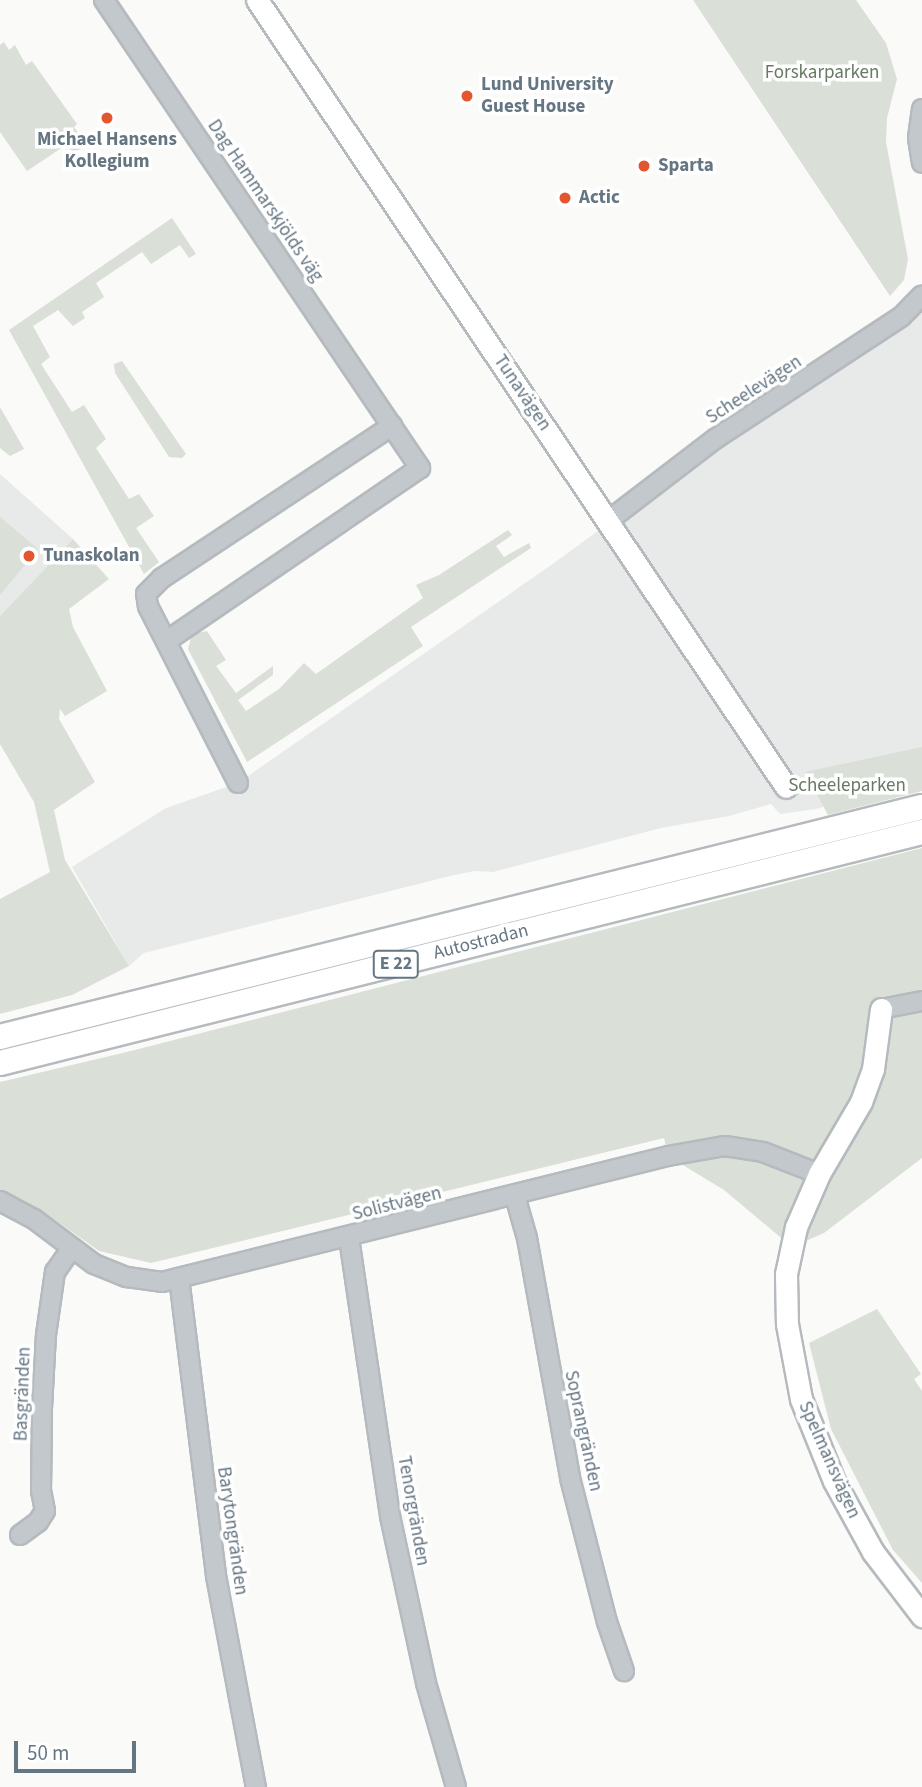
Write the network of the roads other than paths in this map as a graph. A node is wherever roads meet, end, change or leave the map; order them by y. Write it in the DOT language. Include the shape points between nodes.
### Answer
graph roads {
  1 [pos="104,0"];
  2 [pos="257,0"];
  3 [pos="922,108"];
  4 [pos="922,163"];
  5 [pos="922,295"];
  6 [pos="392,426"];
  7 [pos="608,521"];
  8 [pos="166,640"];
  9 [pos="238,783"];
  10 [pos="786,787"];
  11 [pos="922,807"];
  12 [pos="922,832"];
  13 [pos="786,853"];
  14 [pos="922,1001"];
  15 [pos="881,1009"];
  16 [pos="0,1037"];
  17 [pos="0,1063"];
  18 [pos="819,1174"];
  19 [pos="516,1196"];
  20 [pos="0,1201"];
  21 [pos="349,1238"];
  22 [pos="71,1248"];
  23 [pos="179,1278"];
  24 [pos="20,1535"];
  25 [pos="922,1616"];
  26 [pos="624,1671"];
  27 [pos="256,1787"];
  28 [pos="456,1787"];
  1 -- 6 [label="street, Dag Hammarskjölds väg"];
  2 -- 7 [label="main road, Tunavägen"];
  3 -- 4 [label="street" via="918,138"];
  5 -- 7 [label="street, Scheelevägen" via="901,317 715,439"];
  6 -- 8 [label="street" via="162,578 146,594 146,600"];
  6 -- 8 [label="street, Dag Hammarskjölds väg" via="420,468"];
  7 -- 10 [label="main road, Tunavägen"];
  8 -- 9 [label="street"];
  11 -- 13 [label="highway, Autostradan / E 22" via="843,827"];
  12 -- 13 [label="highway, Autostradan / E 22" via="855,849"];
  13 -- 16 [label="highway, Autostradan / E 22"];
  13 -- 17 [label="highway, Autostradan / E 22"];
  14 -- 15 [label="street"];
  15 -- 18 [label="main road, Spelmansvägen" via="878,1044 865,1090"];
  18 -- 19 [label="street, Solistvägen" via="763,1152 725,1146 668,1156"];
  18 -- 25 [label="main road, Spelmansvägen" via="796,1227 786,1274 791,1360 813,1433 834,1481 873,1552"];
  19 -- 21 [label="street, Solistvägen"];
  19 -- 26 [label="street, Soprangränden" via="570,1478"];
  20 -- 22 [label="street, Solistvägen" via="34,1219"];
  21 -- 23 [label="street, Solistvägen"];
  21 -- 28 [label="street, Tenorgränden" via="390,1516 426,1683"];
  22 -- 23 [label="street, Solistvägen" via="127,1278 149,1282"];
  22 -- 24 [label="street, Basgränden" via="55,1272 45,1350 41,1491 45,1511"];
  23 -- 27 [label="street, Barytongränden" via="216,1576"];
}
